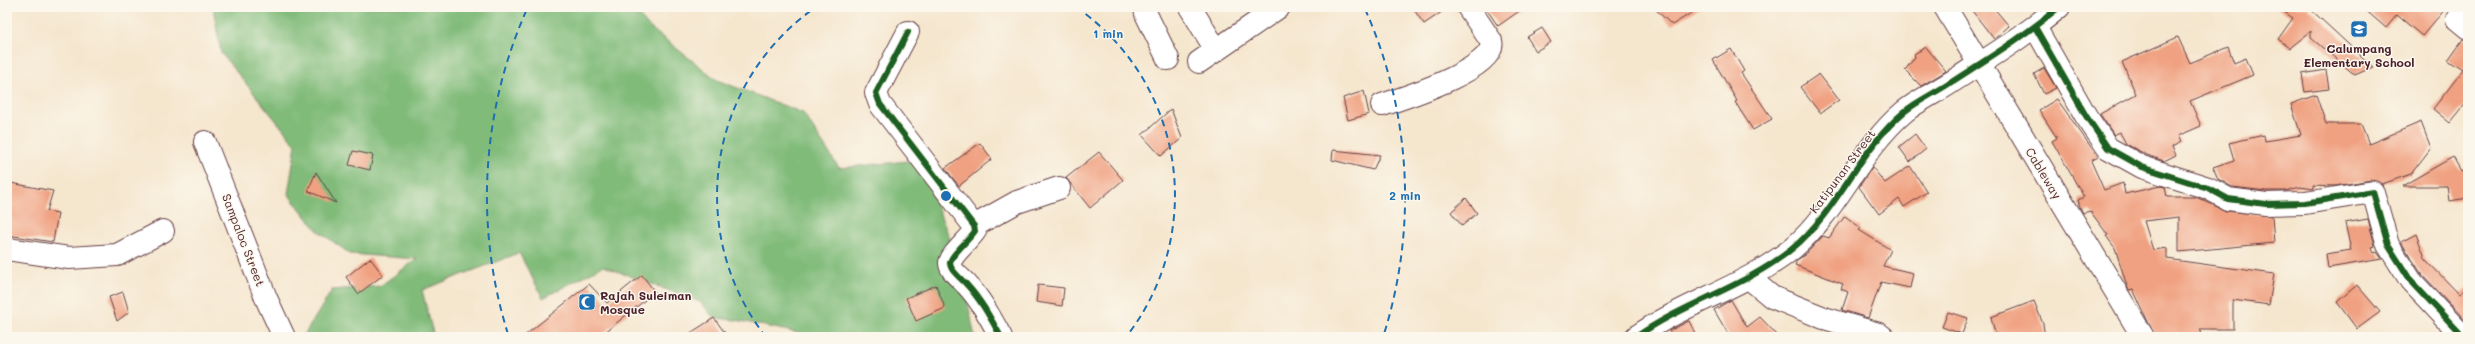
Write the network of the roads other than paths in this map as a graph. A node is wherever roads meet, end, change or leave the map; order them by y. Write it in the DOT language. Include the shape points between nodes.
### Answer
graph roads {
  1 [pos="1145,7"];
  2 [pos="1190,7"];
  3 [pos="1468,7"];
  4 [pos="1945,7"];
  5 [pos="2059,7"];
  6 [pos="1277,8"];
  7 [pos="2035,27"];
  8 [pos="908,32"];
  9 [pos="1168,59"];
  10 [pos="1979,65"];
  11 [pos="1382,105"];
  12 [pos="205,142"];
  13 [pos="1059,188"];
  14 [pos="974,226"];
  15 [pos="163,231"];
  16 [pos="7,249"];
  17 [pos="1749,278"];
  18 [pos="2459,332"];
  19 [pos="284,337"];
  20 [pos="1001,337"];
  21 [pos="1636,337"];
  22 [pos="1883,337"];
  23 [pos="2143,337"];
  1 -- 9 [label="street"];
  2 -- 6 [label="street" via="1207,56"];
  3 -- 11 [label="street" via="1491,41 1493,46 1490,54 1480,63 1454,77 1424,91"];
  4 -- 10 [label="street, Cableway"];
  5 -- 7 [label="street, Katipunan Street"];
  7 -- 10 [label="street, Katipunan Street"];
  7 -- 18 [label="street" via="2086,116 2108,148 2142,167 2208,188 2228,199 2266,204 2305,203 2372,192 2388,245 2411,281"];
  8 -- 14 [label="street" via="876,93 880,104"];
  10 -- 17 [label="street, Katipunan Street" via="1904,112 1878,140 1830,208 1794,247"];
  10 -- 23 [label="street, Cableway"];
  12 -- 19 [label="street, Sampaloc Street" via="266,298"];
  13 -- 14 [label="street" via="1017,202"];
  14 -- 20 [label="street" via="975,231 950,263 952,269 969,286"];
  15 -- 16 [label="street" via="117,255 69,258"];
  17 -- 21 [label="street, Katipunan Street" via="1656,322"];
  17 -- 22 [label="street" via="1772,297 1824,318"];
}
